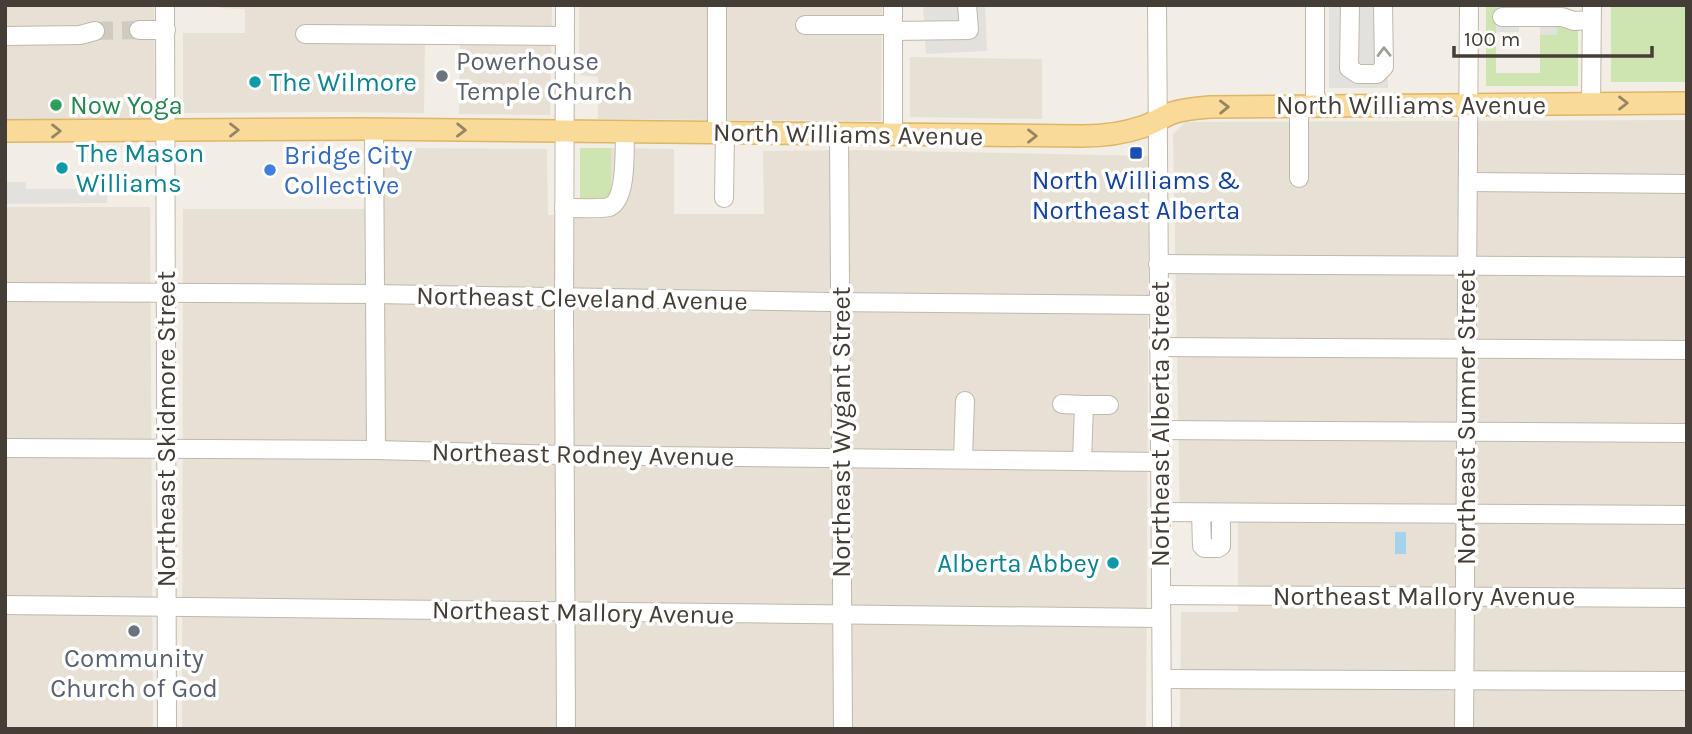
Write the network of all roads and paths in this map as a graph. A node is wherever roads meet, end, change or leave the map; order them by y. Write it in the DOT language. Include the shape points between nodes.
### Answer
graph roads {
  1 [pos="165,5"];
  2 [pos="565,5"];
  3 [pos="717,5"];
  4 [pos="893,5"];
  5 [pos="968,5"];
  6 [pos="1157,5"];
  7 [pos="1315,5"];
  8 [pos="1350,5"];
  9 [pos="1383,5"];
  10 [pos="1469,5"];
  11 [pos="1591,13"];
  12 [pos="1502,18"];
  13 [pos="805,24"];
  14 [pos="893,28"];
  15 [pos="139,30"];
  16 [pos="166,30"];
  17 [pos="95,31"];
  18 [pos="305,34"];
  19 [pos="5,36"];
  20 [pos="565,36"];
  21 [pos="1687,103"];
  22 [pos="1468,104"];
  23 [pos="1591,104"];
  24 [pos="1307,106"];
  25 [pos="1157,120"];
  26 [pos="374,129"];
  27 [pos="166,130"];
  28 [pos="5,131"];
  29 [pos="565,132"];
  30 [pos="625,132"];
  31 [pos="721,133"];
  32 [pos="839,135"];
  33 [pos="894,135"];
  34 [pos="1299,178"];
  35 [pos="1468,182"];
  36 [pos="1687,184"];
  37 [pos="724,198"];
  38 [pos="564,208"];
  39 [pos="1158,264"];
  40 [pos="1467,266"];
  41 [pos="1687,267"];
  42 [pos="5,292"];
  43 [pos="166,293"];
  44 [pos="375,294"];
  45 [pos="564,298"];
  46 [pos="840,302"];
  47 [pos="1159,305"];
  48 [pos="1159,347"];
  49 [pos="1466,349"];
  50 [pos="1687,350"];
  51 [pos="965,401"];
  52 [pos="1062,404"];
  53 [pos="1084,405"];
  54 [pos="1109,405"];
  55 [pos="1160,430"];
  56 [pos="1466,432"];
  57 [pos="1687,433"];
  58 [pos="5,448"];
  59 [pos="166,450"];
  60 [pos="376,450"];
  61 [pos="564,455"];
  62 [pos="842,457"];
  63 [pos="964,459"];
  64 [pos="1082,461"];
  65 [pos="1160,462"];
  66 [pos="1160,512"];
  67 [pos="1201,513"];
  68 [pos="1221,513"];
  69 [pos="1465,514"];
  70 [pos="1687,515"];
  71 [pos="1161,595"];
  72 [pos="1465,597"];
  73 [pos="1687,598"];
  74 [pos="5,605"];
  75 [pos="167,607"];
  76 [pos="565,612"];
  77 [pos="842,615"];
  78 [pos="1161,618"];
  79 [pos="1162,678"];
  80 [pos="1465,680"];
  81 [pos="1687,681"];
  82 [pos="167,729"];
  83 [pos="566,729"];
  84 [pos="843,729"];
  85 [pos="1162,729"];
  86 [pos="1464,729"];
  1 -- 16 [label="street, Northeast Skidmore Street"];
  2 -- 20 [label="street"];
  3 -- 31 [label="street"];
  4 -- 14 [label="street"];
  5 -- 14 [label="street" via="968,30"];
  6 -- 25 [label="street, Northeast Alberta Street"];
  7 -- 24 [label="street"];
  8 -- 9 [label="street, one-way" via="1349,68 1357,74 1377,74 1384,67"];
  10 -- 22 [label="street, Northeast Sumner Street"];
  11 -- 12 [label="street" via="1574,20"];
  11 -- 23 [label="street"];
  13 -- 14 [label="street"];
  14 -- 33 [label="street"];
  15 -- 16 [label="street"];
  16 -- 27 [label="street, Northeast Skidmore Street"];
  17 -- 19 [label="street"];
  18 -- 20 [label="street"];
  20 -- 29 [label="street"];
  23 -- 21 [label="main road, North Williams Avenue, one-way"];
  22 -- 23 [label="main road, North Williams Avenue"];
  22 -- 24 [label="main road, North Williams Avenue"];
  22 -- 35 [label="street, Northeast Sumner Street"];
  25 -- 24 [label="main road, North Williams Avenue, one-way" via="1196,108"];
  24 -- 34 [label="street"];
  33 -- 25 [label="main road, North Williams Avenue, one-way" via="1109,135"];
  25 -- 39 [label="street, Northeast Alberta Street"];
  27 -- 26 [label="main road, North Williams Avenue, one-way"];
  26 -- 29 [label="main road, North Williams Avenue, one-way"];
  26 -- 44 [label="street"];
  28 -- 27 [label="main road, North Williams Avenue, one-way"];
  27 -- 43 [label="street, Northeast Skidmore Street"];
  29 -- 30 [label="main road, North Williams Avenue"];
  29 -- 38 [label="street"];
  30 -- 31 [label="main road, North Williams Avenue"];
  30 -- 38 [label="street" via="624,170 616,201 610,206"];
  31 -- 32 [label="main road, North Williams Avenue"];
  31 -- 37 [label="street"];
  32 -- 33 [label="main road, North Williams Avenue"];
  32 -- 46 [label="street, Northeast Wygant Street"];
  35 -- 36 [label="street"];
  35 -- 40 [label="street, Northeast Sumner Street"];
  38 -- 45 [label="street"];
  39 -- 40 [label="street"];
  39 -- 47 [label="street, Northeast Alberta Street"];
  40 -- 41 [label="street"];
  40 -- 49 [label="street, Northeast Sumner Street"];
  42 -- 43 [label="street, Northeast Cleveland Avenue"];
  43 -- 44 [label="street, Northeast Cleveland Avenue"];
  43 -- 59 [label="street, Northeast Skidmore Street"];
  44 -- 45 [label="street, Northeast Cleveland Avenue"];
  44 -- 60 [label="street"];
  45 -- 46 [label="street, Northeast Cleveland Avenue"];
  45 -- 61 [label="street"];
  46 -- 47 [label="street, Northeast Cleveland Avenue"];
  46 -- 62 [label="street, Northeast Wygant Street"];
  47 -- 48 [label="street, Northeast Alberta Street"];
  48 -- 49 [label="street"];
  48 -- 55 [label="street, Northeast Alberta Street"];
  49 -- 50 [label="street"];
  49 -- 56 [label="street, Northeast Sumner Street"];
  51 -- 63 [label="street"];
  52 -- 53 [label="street"];
  53 -- 54 [label="street"];
  53 -- 64 [label="street"];
  55 -- 56 [label="street"];
  55 -- 65 [label="street, Northeast Alberta Street"];
  56 -- 57 [label="street"];
  56 -- 69 [label="street, Northeast Sumner Street"];
  58 -- 59 [label="street, Northeast Rodney Avenue"];
  59 -- 60 [label="street, Northeast Rodney Avenue"];
  59 -- 75 [label="street, Northeast Skidmore Street"];
  60 -- 61 [label="street, Northeast Rodney Avenue"];
  61 -- 62 [label="street, Northeast Rodney Avenue"];
  61 -- 76 [label="street"];
  62 -- 63 [label="street, Northeast Rodney Avenue"];
  62 -- 77 [label="street, Northeast Wygant Street"];
  63 -- 64 [label="street, Northeast Rodney Avenue"];
  64 -- 65 [label="street, Northeast Rodney Avenue"];
  65 -- 66 [label="street, Northeast Alberta Street"];
  66 -- 67 [label="street"];
  66 -- 71 [label="street, Northeast Alberta Street"];
  67 -- 68 [label="street"];
  67 -- 68 [label="street" via="1202,546 1218,548"];
  68 -- 69 [label="street"];
  69 -- 70 [label="street"];
  69 -- 72 [label="street, Northeast Sumner Street"];
  71 -- 72 [label="street, Northeast Mallory Avenue"];
  71 -- 78 [label="street, Northeast Alberta Street"];
  72 -- 73 [label="street, Northeast Mallory Avenue"];
  72 -- 80 [label="street, Northeast Sumner Street"];
  74 -- 75 [label="street, Northeast Mallory Avenue"];
  75 -- 76 [label="street, Northeast Mallory Avenue"];
  75 -- 82 [label="street, Northeast Skidmore Street"];
  76 -- 77 [label="street, Northeast Mallory Avenue"];
  76 -- 83 [label="street"];
  77 -- 78 [label="street, Northeast Mallory Avenue"];
  77 -- 84 [label="street, Northeast Wygant Street"];
  78 -- 79 [label="street, Northeast Alberta Street"];
  79 -- 80 [label="street"];
  79 -- 85 [label="street, Northeast Alberta Street"];
  80 -- 81 [label="street"];
  80 -- 86 [label="street, Northeast Sumner Street"];
}
